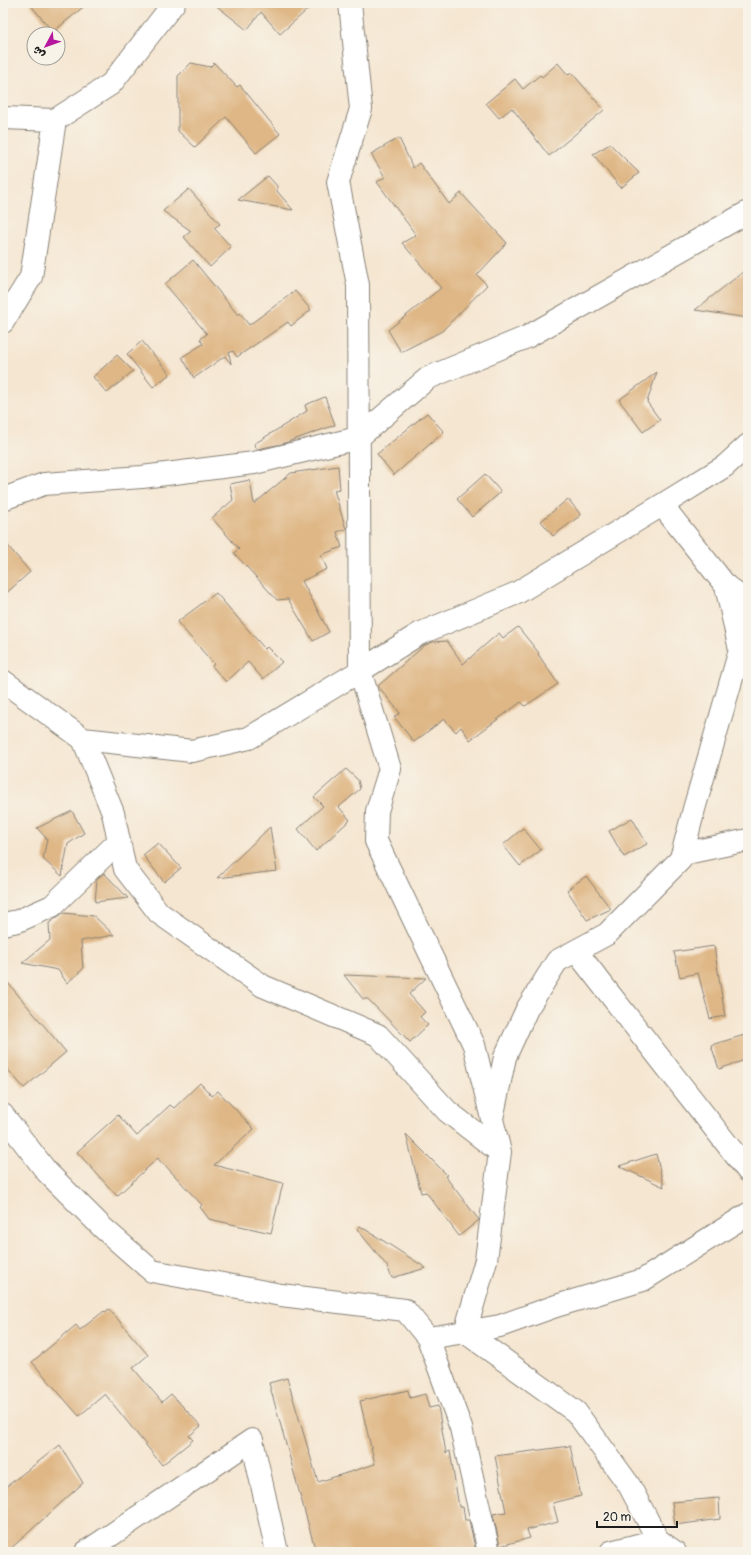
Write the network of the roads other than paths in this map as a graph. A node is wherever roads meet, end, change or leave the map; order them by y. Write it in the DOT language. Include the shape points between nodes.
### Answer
graph roads {
  1 [pos="174,3"];
  2 [pos="350,3"];
  3 [pos="3,118"];
  4 [pos="55,120"];
  5 [pos="748,212"];
  6 [pos="3,322"];
  7 [pos="358,438"];
  8 [pos="748,445"];
  9 [pos="3,499"];
  10 [pos="662,505"];
  11 [pos="726,586"];
  12 [pos="748,603"];
  13 [pos="360,671"];
  14 [pos="3,681"];
  15 [pos="83,739"];
  16 [pos="748,840"];
  17 [pos="119,841"];
  18 [pos="682,854"];
  19 [pos="3,924"];
  20 [pos="576,951"];
  21 [pos="3,1115"];
  22 [pos="492,1120"];
  23 [pos="500,1152"];
  24 [pos="748,1172"];
  25 [pos="748,1214"];
  26 [pos="465,1332"];
  27 [pos="428,1338"];
  28 [pos="658,1540"];
  29 [pos="86,1552"];
  30 [pos="277,1552"];
  31 [pos="489,1552"];
  32 [pos="611,1552"];
  33 [pos="676,1552"];
  1 -- 4 [label="street" via="111,84"];
  2 -- 7 [label="street" via="361,109 338,182 358,285"];
  3 -- 4 [label="street"];
  4 -- 6 [label="street" via="31,278"];
  5 -- 7 [label="street" via="527,337 428,378"];
  7 -- 9 [label="street" via="254,463 142,477 44,484"];
  7 -- 13 [label="street"];
  8 -- 10 [label="street" via="725,466"];
  10 -- 11 [label="street"];
  10 -- 13 [label="street" via="517,593 420,634"];
  11 -- 12 [label="street"];
  11 -- 18 [label="street" via="740,650"];
  13 -- 15 [label="street" via="249,738 192,751"];
  13 -- 22 [label="street" via="390,769 377,811 376,841 474,1045"];
  14 -- 15 [label="street"];
  15 -- 17 [label="street" via="113,814"];
  16 -- 18 [label="street"];
  17 -- 19 [label="street" via="52,906 18,921"];
  17 -- 23 [label="street" via="125,869 159,913 263,986 378,1035 447,1111"];
  18 -- 20 [label="street" via="681,858 607,934"];
  20 -- 22 [label="street" via="557,961 527,1009 505,1057"];
  20 -- 24 [label="street"];
  21 -- 27 [label="street" via="46,1172 103,1228 152,1270 281,1295 405,1310"];
  22 -- 23 [label="street"];
  23 -- 26 [label="street" via="486,1260"];
  25 -- 26 [label="street" via="643,1280 500,1326"];
  26 -- 27 [label="street"];
  26 -- 28 [label="street" via="576,1412 629,1485"];
  27 -- 31 [label="street" via="461,1428"];
  28 -- 32 [label="street"];
  28 -- 33 [label="street"];
  29 -- 30 [label="street" via="252,1440"];
}
